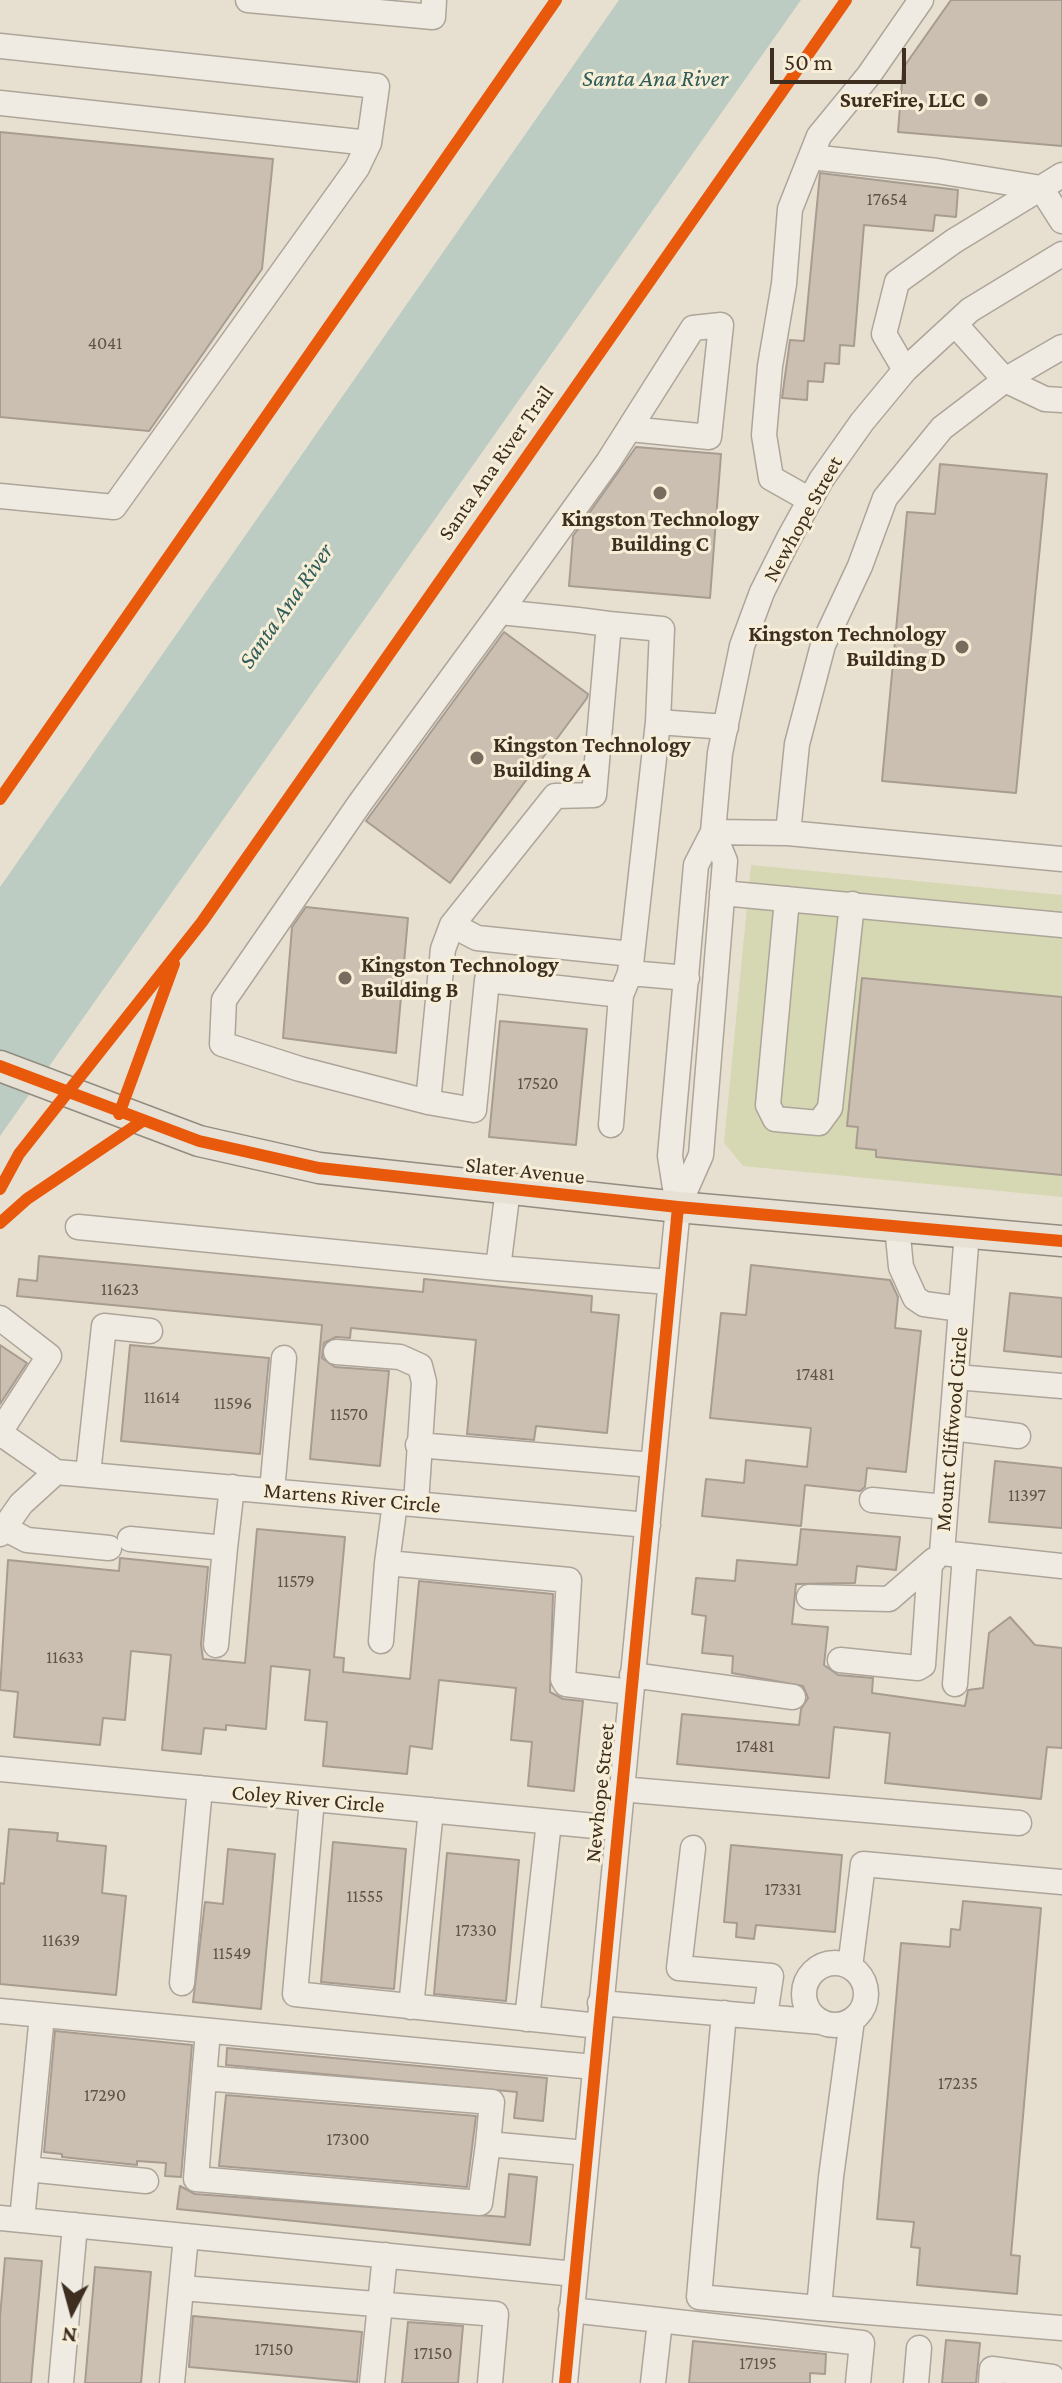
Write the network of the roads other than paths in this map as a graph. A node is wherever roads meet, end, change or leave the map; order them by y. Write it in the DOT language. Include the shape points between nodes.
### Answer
graph roads {
  1 [pos="248,0"];
  2 [pos="434,0"];
  3 [pos="921,0"];
  4 [pos="0,46"];
  5 [pos="0,103"];
  6 [pos="369,143"];
  7 [pos="811,157"];
  8 [pos="1052,182"];
  9 [pos="1062,221"];
  10 [pos="1062,254"];
  11 [pos="955,324"];
  12 [pos="1062,347"];
  13 [pos="905,370"];
  14 [pos="1005,380"];
  15 [pos="1062,400"];
  16 [pos="630,429"];
  17 [pos="0,496"];
  18 [pos="810,500"];
  19 [pos="500,612"];
  20 [pos="609,624"];
  21 [pos="658,722"];
  22 [pos="726,727"];
  23 [pos="713,832"];
  24 [pos="788,833"];
  25 [pos="1062,859"];
  26 [pos="722,893"];
  27 [pos="787,899"];
  28 [pos="852,904"];
  29 [pos="452,925"];
  30 [pos="1062,925"];
  31 [pos="628,974"];
  32 [pos="687,978"];
  33 [pos="0,1066"];
  34 [pos="428,1102"];
  35 [pos="611,1125"];
  36 [pos="508,1189"];
  37 [pos="678,1207"];
  38 [pos="897,1226"];
  39 [pos="78,1227"];
  40 [pos="967,1232"];
  41 [pos="1062,1241"];
  42 [pos="498,1268"];
  43 [pos="669,1282"];
  44 [pos="961,1309"];
  45 [pos="0,1318"];
  46 [pos="150,1331"];
  47 [pos="336,1352"];
  48 [pos="284,1358"];
  49 [pos="956,1377"];
  50 [pos="1062,1386"];
  51 [pos="952,1428"];
  52 [pos="0,1432"];
  53 [pos="1018,1436"];
  54 [pos="418,1445"];
  55 [pos="653,1465"];
  56 [pos="56,1472"];
  57 [pos="88,1474"];
  58 [pos="232,1487"];
  59 [pos="272,1491"];
  60 [pos="872,1500"];
  61 [pos="406,1503"];
  62 [pos="945,1507"];
  63 [pos="648,1525"];
  64 [pos="2,1531"];
  65 [pos="225,1548"];
  66 [pos="945,1558"];
  67 [pos="387,1563"];
  68 [pos="1062,1566"];
  69 [pos="809,1597"];
  70 [pos="381,1641"];
  71 [pos="216,1645"];
  72 [pos="840,1660"];
  73 [pos="631,1684"];
  74 [pos="955,1684"];
  75 [pos="793,1697"];
  76 [pos="0,1769"];
  77 [pos="200,1788"];
  78 [pos="620,1789"];
  79 [pos="312,1799"];
  80 [pos="431,1810"];
  81 [pos="549,1822"];
  82 [pos="1019,1823"];
  83 [pos="616,1828"];
  84 [pos="693,1848"];
  85 [pos="1062,1882"];
  86 [pos="850,1967"];
  87 [pos="182,1983"];
  88 [pos="411,2007"];
  89 [pos="0,2011"];
  90 [pos="724,2013"];
  91 [pos="599,2014"];
  92 [pos="42,2015"];
  93 [pos="765,2016"];
  94 [pos="527,2019"];
  95 [pos="852,2020"];
  96 [pos="822,2022"];
  97 [pos="208,2031"];
  98 [pos="594,2067"];
  99 [pos="204,2078"];
  100 [pos="488,2144"];
  101 [pos="586,2153"];
  102 [pos="27,2169"];
  103 [pos="146,2181"];
  104 [pos="11,2219"];
  105 [pos="75,2225"];
  106 [pos="186,2236"];
  107 [pos="385,2255"];
  108 [pos="575,2274"];
  109 [pos="182,2288"];
  110 [pos="380,2304"];
  111 [pos="819,2308"];
  112 [pos="571,2310"];
  113 [pos="660,2321"];
  114 [pos="1062,2328"];
  115 [pos="919,2348"];
  116 [pos="61,2383"];
  117 [pos="172,2383"];
  118 [pos="372,2383"];
  119 [pos="490,2383"];
  120 [pos="565,2383"];
  121 [pos="653,2383"];
  122 [pos="858,2383"];
  123 [pos="916,2383"];
  124 [pos="991,2383"];
  125 [pos="1051,2383"];
  1 -- 2 [label="street" via="433,17"];
  3 -- 7 [label="street" via="819,136"];
  4 -- 6 [label="street" via="377,86"];
  5 -- 6 [label="street"];
  6 -- 17 [label="street" via="357,168 114,507"];
  7 -- 8 [label="street"];
  7 -- 18 [label="street" via="790,209 764,435 771,478"];
  8 -- 9 [label="street"];
  8 -- 13 [label="street" via="897,282 884,334"];
  10 -- 11 [label="street, Newhope Street"];
  11 -- 13 [label="street, Newhope Street"];
  11 -- 14 [label="street"];
  12 -- 14 [label="street"];
  13 -- 18 [label="street, Newhope Street" via="862,422"];
  14 -- 15 [label="street" via="1045,399"];
  14 -- 24 [label="street" via="942,428 885,498 823,645 797,744"];
  16 -- 16 [label="street" via="693,328 721,325 709,437"];
  16 -- 19 [label="street"];
  18 -- 22 [label="street, Newhope Street" via="762,592 742,646"];
  19 -- 20 [label="street"];
  19 -- 34 [label="street" via="224,1000 222,1044"];
  20 -- 21 [label="street" via="662,629"];
  20 -- 29 [label="street" via="594,795 555,796"];
  21 -- 22 [label="street"];
  21 -- 31 [label="street"];
  22 -- 23 [label="street, Newhope Street"];
  23 -- 24 [label="street"];
  23 -- 26 [label="street, Newhope Street" via="725,861"];
  23 -- 32 [label="street, Newhope Street" via="696,865"];
  24 -- 25 [label="street"];
  26 -- 27 [label="street"];
  26 -- 37 [label="street, Newhope Street" via="701,1155"];
  27 -- 28 [label="street"];
  27 -- 28 [label="street" via="768,1105 775,1119 789,1121 819,1123 830,1108"];
  28 -- 30 [label="street"];
  29 -- 31 [label="street" via="477,938"];
  29 -- 34 [label="street" via="443,949"];
  31 -- 32 [label="street"];
  31 -- 34 [label="street" via="487,980 474,1110"];
  31 -- 35 [label="street"];
  32 -- 37 [label="street, Newhope Street" via="670,1156"];
  33 -- 36 [label="main road, Slater Avenue" via="199,1141 319,1168"];
  36 -- 37 [label="main road, Slater Avenue"];
  36 -- 42 [label="street"];
  37 -- 38 [label="main road, Slater Avenue"];
  37 -- 43 [label="street, Newhope Street"];
  38 -- 40 [label="main road, Slater Avenue"];
  38 -- 44 [label="street" via="901,1267 915,1298"];
  39 -- 42 [label="street"];
  40 -- 41 [label="main road, Slater Avenue"];
  40 -- 44 [label="street, Mount Cliffwood Circle"];
  42 -- 43 [label="street"];
  43 -- 55 [label="street, Newhope Street"];
  44 -- 49 [label="street, Mount Cliffwood Circle"];
  45 -- 52 [label="street" via="49,1356"];
  46 -- 57 [label="street" via="104,1326"];
  47 -- 54 [label="street" via="400,1357 420,1366 424,1382"];
  48 -- 59 [label="street"];
  49 -- 50 [label="street"];
  49 -- 51 [label="street, Mount Cliffwood Circle"];
  51 -- 53 [label="street"];
  51 -- 62 [label="street, Mount Cliffwood Circle"];
  52 -- 56 [label="street"];
  54 -- 55 [label="street"];
  54 -- 61 [label="street"];
  55 -- 63 [label="street, Newhope Street"];
  56 -- 57 [label="street, Martens River Circle"];
  56 -- 64 [label="street" via="21,1504"];
  57 -- 58 [label="street, Martens River Circle"];
  58 -- 59 [label="street, Martens River Circle"];
  58 -- 65 [label="street"];
  59 -- 61 [label="street, Martens River Circle"];
  60 -- 62 [label="street"];
  61 -- 63 [label="street, Martens River Circle"];
  61 -- 67 [label="street"];
  62 -- 66 [label="street, Mount Cliffwood Circle"];
  63 -- 73 [label="street, Newhope Street"];
  64 -- 65 [label="street" via="27,1540"];
  65 -- 71 [label="street"];
  66 -- 68 [label="street, Mount Cliffwood Circle"];
  66 -- 69 [label="street" via="889,1599"];
  66 -- 72 [label="street" via="923,1665"];
  66 -- 74 [label="street"];
  67 -- 70 [label="street"];
  67 -- 73 [label="street" via="569,1580 563,1679 566,1684"];
  73 -- 75 [label="street"];
  73 -- 78 [label="street, Newhope Street"];
  76 -- 77 [label="street, Coley River Circle"];
  77 -- 79 [label="street, Coley River Circle"];
  77 -- 87 [label="street"];
  78 -- 82 [label="street"];
  78 -- 83 [label="street, Newhope Street"];
  79 -- 80 [label="street, Coley River Circle"];
  79 -- 88 [label="street" via="295,1994"];
  80 -- 81 [label="street, Coley River Circle"];
  80 -- 88 [label="street"];
  81 -- 83 [label="street, Coley River Circle"];
  81 -- 94 [label="street"];
  83 -- 91 [label="street, Newhope Street"];
  84 -- 93 [label="street" via="679,1968 771,1976"];
  85 -- 86 [label="street" via="863,1864"];
  86 -- 95 [label="street" via="866,1993"];
  86 -- 96 [label="street" via="829,1963 806,1981 804,2000"];
  88 -- 94 [label="street"];
  89 -- 92 [label="street"];
  90 -- 91 [label="street"];
  90 -- 93 [label="street"];
  90 -- 111 [label="street" via="699,2297"];
  91 -- 94 [label="street"];
  91 -- 98 [label="street, Newhope Street"];
  92 -- 97 [label="street"];
  92 -- 102 [label="street"];
  93 -- 96 [label="street"];
  95 -- 96 [label="street"];
  95 -- 111 [label="street"];
  97 -- 98 [label="street"];
  97 -- 99 [label="street"];
  98 -- 101 [label="street, Newhope Street"];
  99 -- 100 [label="street" via="492,2102"];
  99 -- 100 [label="street" via="196,2179 480,2203"];
  100 -- 101 [label="street"];
  101 -- 108 [label="street, Newhope Street"];
  102 -- 103 [label="street"];
  102 -- 104 [label="street"];
  104 -- 105 [label="street"];
  105 -- 106 [label="street"];
  105 -- 116 [label="street"];
  106 -- 107 [label="street"];
  106 -- 109 [label="street"];
  107 -- 108 [label="street"];
  107 -- 110 [label="street"];
  108 -- 112 [label="street, Newhope Street"];
  109 -- 110 [label="street"];
  109 -- 117 [label="street"];
  110 -- 118 [label="street"];
  110 -- 119 [label="street" via="496,2314"];
  111 -- 114 [label="street"];
  112 -- 113 [label="street"];
  112 -- 120 [label="street, Newhope Street"];
  113 -- 121 [label="street"];
  113 -- 122 [label="street" via="862,2343"];
  115 -- 123 [label="street"];
  124 -- 125 [label="street" via="992,2369 1052,2377"];
}
